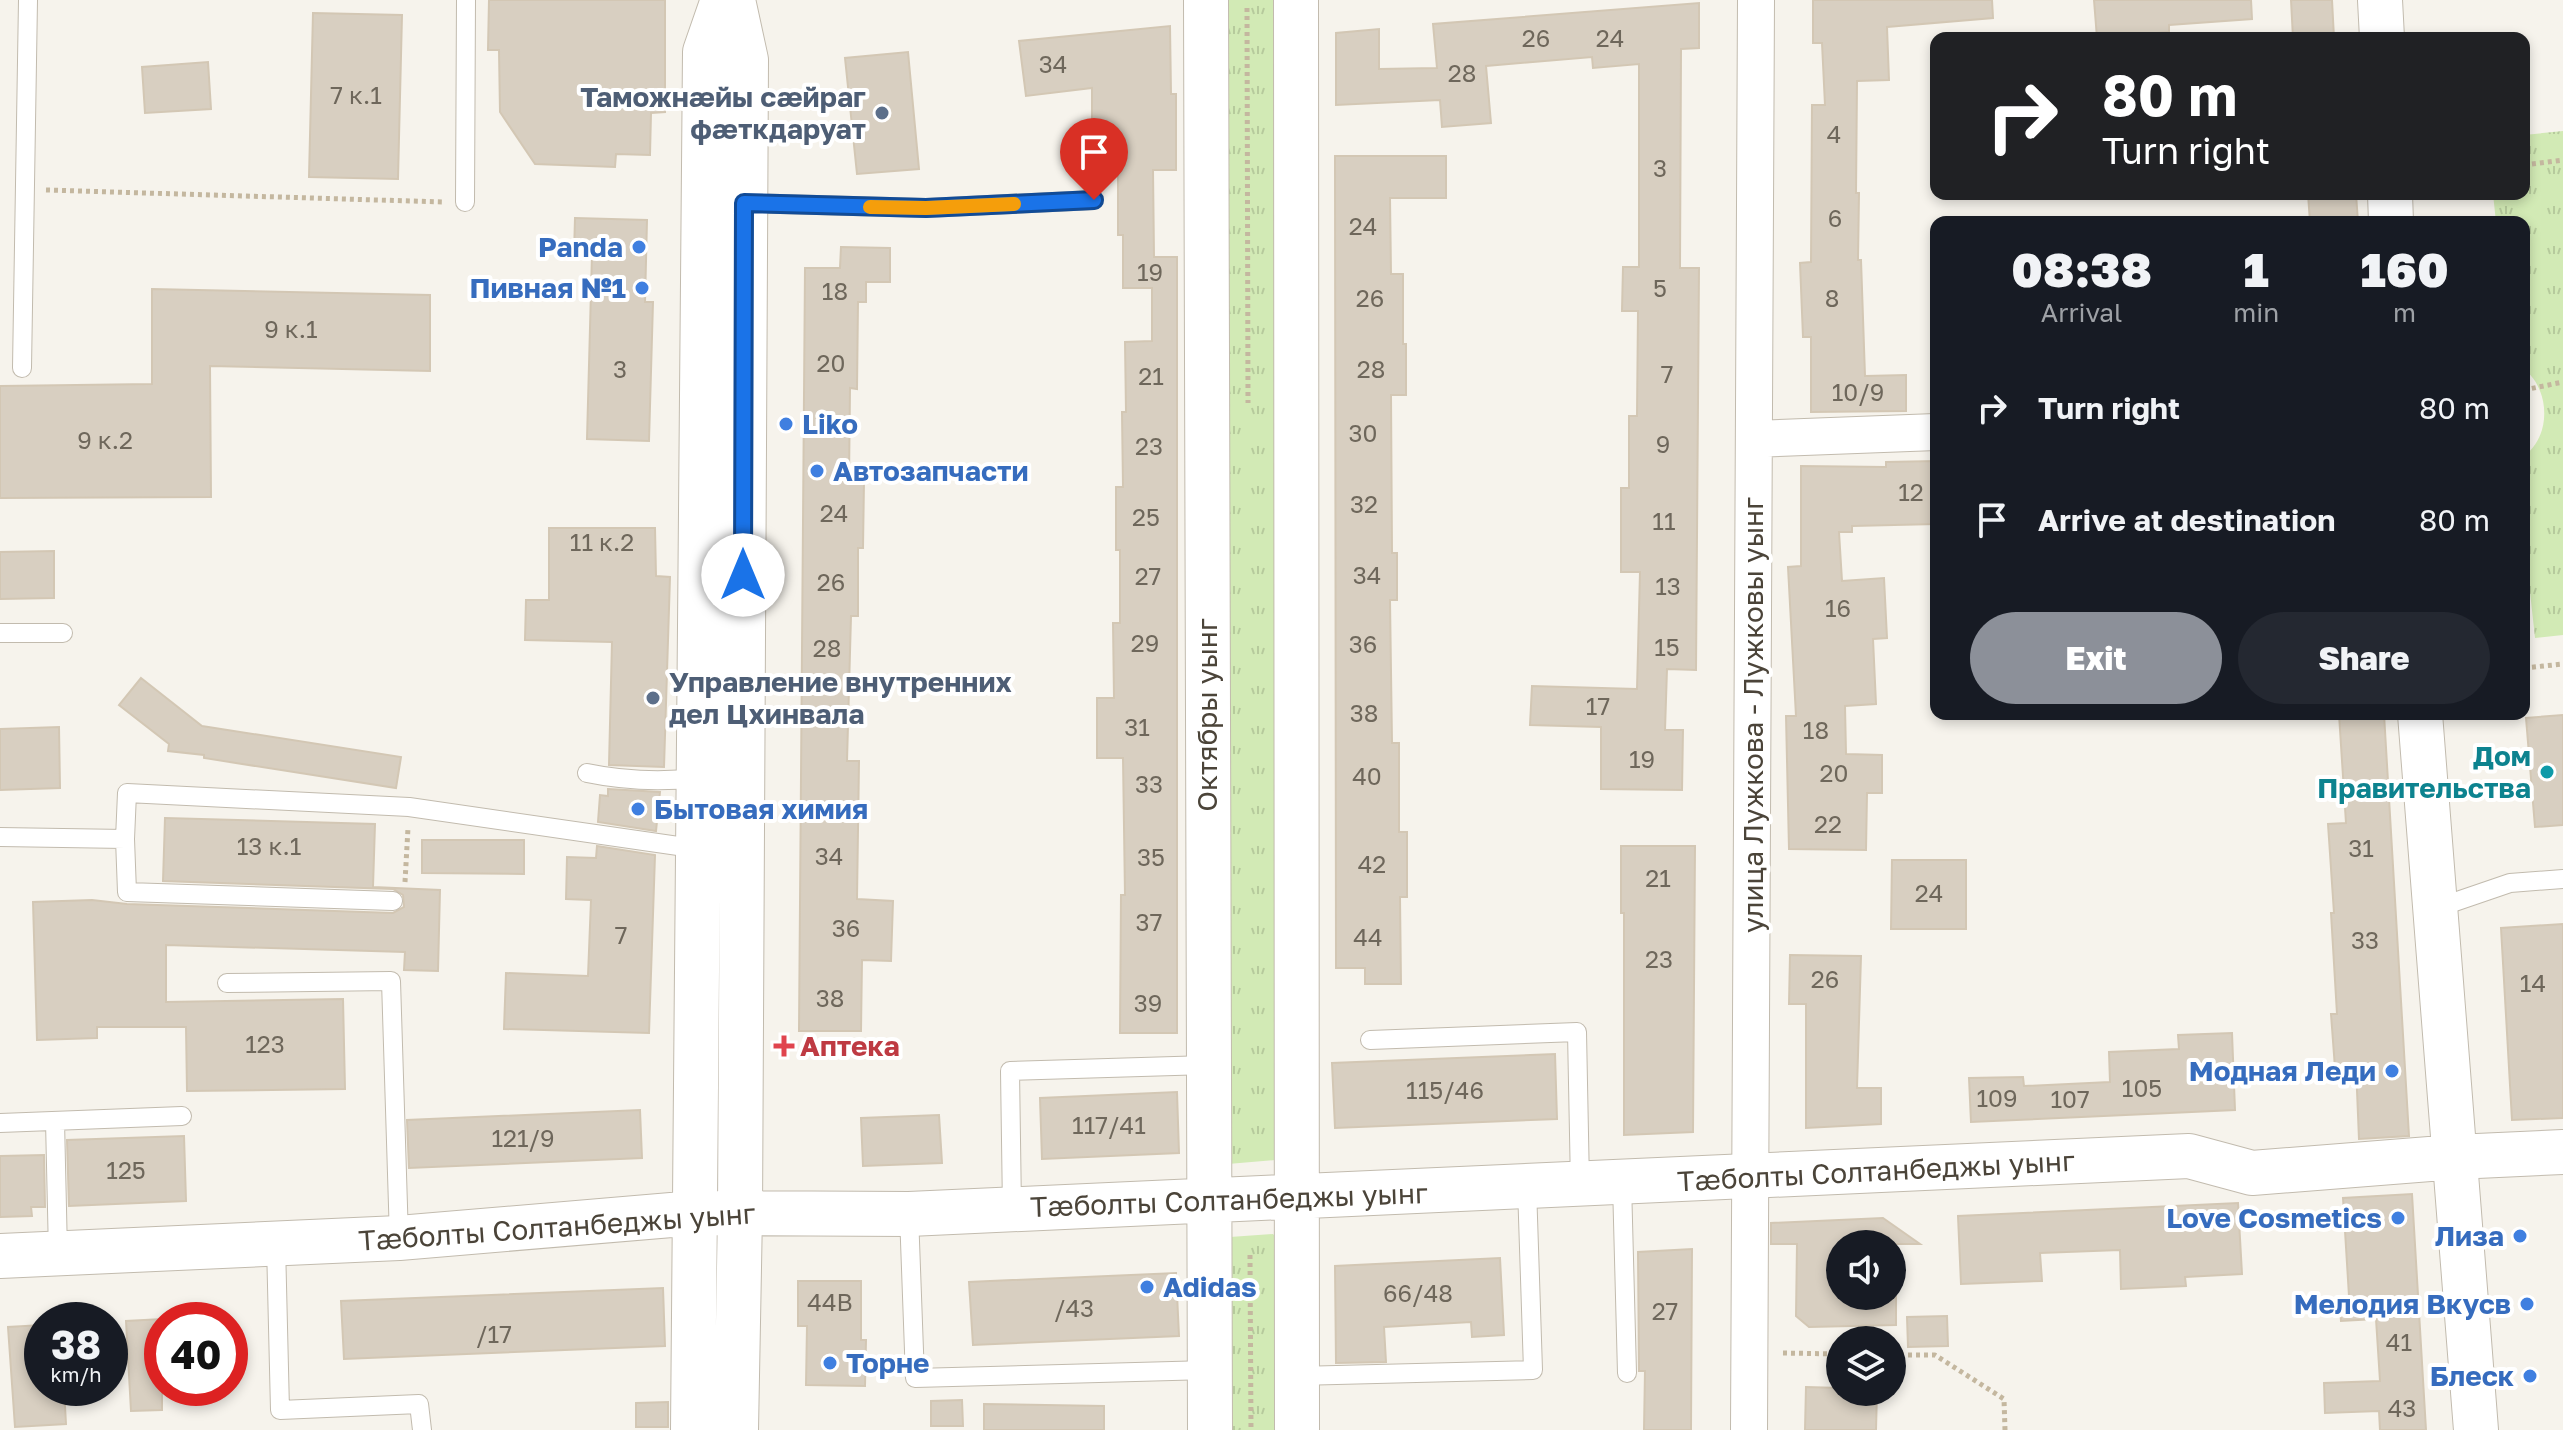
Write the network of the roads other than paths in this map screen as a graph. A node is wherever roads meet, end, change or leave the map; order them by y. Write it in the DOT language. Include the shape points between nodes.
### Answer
graph roads {
  1 [pos="28,0"];
  2 [pos="466,0"];
  3 [pos="723,0"];
  4 [pos="733,0"];
  5 [pos="1756,0"];
  6 [pos="2380,0"];
  7 [pos="1296,3"];
  8 [pos="1206,8"];
  9 [pos="2382,32"];
  10 [pos="1094,200"];
  11 [pos="465,202"];
  12 [pos="744,203"];
  13 [pos="22,368"];
  14 [pos="1930,432"];
  15 [pos="1754,439"];
  16 [pos="0,633"];
  17 [pos="63,633"];
  18 [pos="2420,720"];
  19 [pos="587,773"];
  20 [pos="699,778"];
  21 [pos="0,837"];
  22 [pos="125,839"];
  23 [pos="699,849"];
  24 [pos="2563,879"];
  25 [pos="393,901"];
  26 [pos="2434,909"];
  27 [pos="227,983"];
  28 [pos="1370,1040"];
  29 [pos="1208,1065"];
  30 [pos="182,1116"];
  31 [pos="55,1121"];
  32 [pos="0,1123"];
  33 [pos="2563,1152"];
  34 [pos="2455,1157"];
  35 [pos="1750,1178"];
  36 [pos="1601,1184"];
  37 [pos="1527,1187"];
  38 [pos="1296,1198"];
  39 [pos="1208,1201"];
  40 [pos="1012,1209"];
  41 [pos="695,1213"];
  42 [pos="740,1214"];
  43 [pos="909,1214"];
  44 [pos="399,1238"];
  45 [pos="276,1244"];
  46 [pos="58,1253"];
  47 [pos="0,1256"];
  48 [pos="1209,1370"];
  49 [pos="1627,1373"];
  50 [pos="1297,1376"];
  51 [pos="422,1430"];
  52 [pos="693,1430"];
  53 [pos="736,1430"];
  54 [pos="1210,1430"];
  55 [pos="1297,1430"];
  56 [pos="1749,1430"];
  57 [pos="2476,1430"];
  1 -- 13 [label="lane"];
  2 -- 11 [label="lane"];
  3 -- 20 [label="street" via="705,52"];
  4 -- 12 [label="street" via="746,60"];
  5 -- 15 [label="street, улица Лужкова - Лужковы уынг"];
  6 -- 9 [label="street"];
  7 -- 38 [label="street"];
  8 -- 29 [label="street, Октябры уынг"];
  10 -- 12 [label="lane" via="926,208"];
  12 -- 42 [label="street"];
  14 -- 15 [label="street"];
  15 -- 35 [label="street, улица Лужкова - Лужковы уынг"];
  16 -- 17 [label="lane"];
  18 -- 26 [label="street"];
  19 -- 20 [label="lane" via="658,782"];
  20 -- 23 [label="street"];
  21 -- 22 [label="lane"];
  22 -- 23 [label="lane" via="127,793 409,807"];
  22 -- 25 [label="lane" via="127,892"];
  23 -- 41 [label="street"];
  24 -- 26 [label="lane" via="2510,883"];
  26 -- 34 [label="street"];
  27 -- 44 [label="lane" via="391,981"];
  28 -- 36 [label="lane" via="1577,1032"];
  29 -- 39 [label="street, Октябры уынг"];
  29 -- 40 [label="lane" via="1010,1071"];
  30 -- 31 [label="lane"];
  31 -- 32 [label="lane"];
  31 -- 46 [label="lane"];
  33 -- 34 [label="street, Тæболты Солтанбеджы уынг"];
  34 -- 35 [label="street, Тæболты Солтанбеджы уынг" via="2252,1173 2189,1156"];
  34 -- 57 [label="street"];
  35 -- 36 [label="street, Тæболты Солтанбеджы уынг"];
  35 -- 56 [label="street, улица Лужкова - Лужковы уынг"];
  36 -- 37 [label="street, Тæболты Солтанбеджы уынг"];
  36 -- 49 [label="lane"];
  37 -- 38 [label="street, Тæболты Солтанбеджы уынг"];
  37 -- 50 [label="lane" via="1533,1370"];
  38 -- 39 [label="street, Тæболты Солтанбеджы уынг"];
  38 -- 50 [label="street"];
  39 -- 40 [label="street, Тæболты Солтанбеджы уынг"];
  39 -- 48 [label="street, Октябры уынг" via="1229,1256"];
  40 -- 43 [label="street, Тæболты Солтанбеджы уынг"];
  41 -- 42 [label="street, Тæболты Солтанбеджы уынг"];
  41 -- 44 [label="street, Тæболты Солтанбеджы уынг"];
  41 -- 52 [label="street"];
  42 -- 43 [label="street, Тæболты Солтанбеджы уынг"];
  42 -- 53 [label="street"];
  43 -- 48 [label="lane" via="915,1378"];
  44 -- 45 [label="street, Тæболты Солтанбеджы уынг"];
  45 -- 46 [label="street, Тæболты Солтанбеджы уынг"];
  45 -- 51 [label="lane" via="280,1410 419,1404"];
  46 -- 47 [label="street, Тæболты Солтанбеджы уынг"];
  48 -- 54 [label="street, Октябры уынг"];
  50 -- 55 [label="street"];
}
